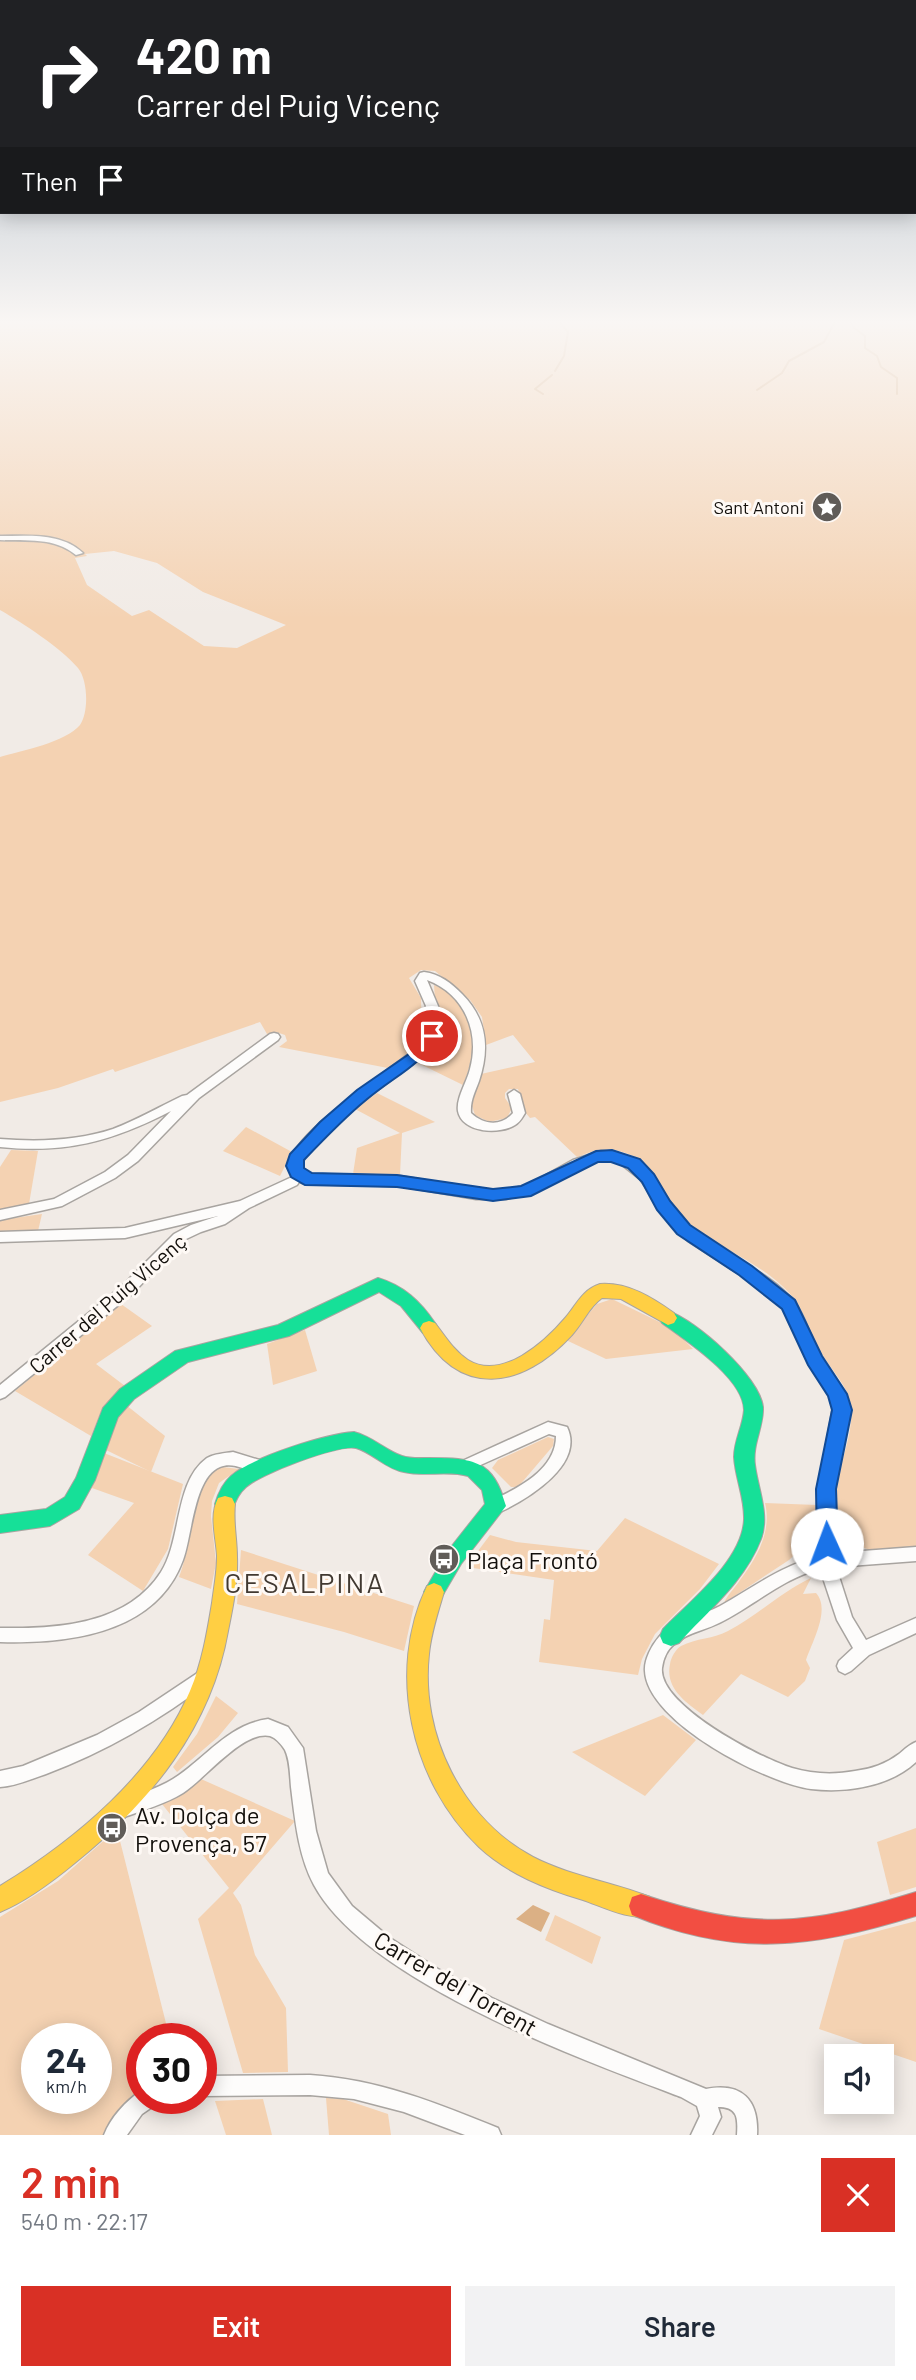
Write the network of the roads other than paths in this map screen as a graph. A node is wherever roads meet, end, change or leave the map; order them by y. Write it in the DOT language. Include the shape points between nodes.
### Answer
graph roads {
  1 [pos="0,538"];
  2 [pos="79,554"];
  3 [pos="274,1037"];
  4 [pos="514,1094"];
  5 [pos="195,1095"];
  6 [pos="0,1143"];
  7 [pos="298,1178"];
  8 [pos="244,1205"];
  9 [pos="0,1215"];
  10 [pos="0,1237"];
  11 [pos="0,1393"];
  12 [pos="261,1466"];
  13 [pos="465,1466"];
  14 [pos="496,1506"];
  15 [pos="0,1524"];
  16 [pos="916,1554"];
  17 [pos="827,1560"];
  18 [pos="916,1625"];
  19 [pos="0,1635"];
  20 [pos="671,1636"];
  21 [pos="863,1650"];
  22 [pos="845,1666"];
  23 [pos="206,1676"];
  24 [pos="916,1750"];
  25 [pos="0,1779"];
  26 [pos="110,1813"];
  27 [pos="0,1900"];
  28 [pos="916,1904"];
  29 [pos="217,2086"];
  30 [pos="705,2099"];
  31 [pos="130,2114"];
  32 [pos="114,2135"];
  33 [pos="491,2135"];
  34 [pos="701,2135"];
  35 [pos="747,2135"];
  1 -- 2 [label="street" via="56,541"];
  3 -- 5 [label="street"];
  4 -- 7 [label="street" via="519,1113 509,1124 489,1127 464,1114 463,1104 479,1059 479,1025 463,1000 441,982 424,976 421,981 432,1006 430,1041 404,1067 362,1094 326,1126 296,1158"];
  5 -- 6 [label="street" via="106,1134 42,1145"];
  5 -- 9 [label="street" via="110,1175 57,1203"];
  7 -- 8 [label="street, Carrer del Puig Vicenç"];
  7 -- 17 [label="street" via="397,1181 467,1193 511,1194 596,1157 612,1156 634,1164 684,1230 789,1304 841,1402 826,1489"];
  8 -- 10 [label="street" via="125,1233"];
  8 -- 11 [label="street, Carrer del Puig Vicenç" via="229,1217 180,1237 127,1290"];
  12 -- 13 [label="street" via="351,1440 394,1462"];
  12 -- 19 [label="street" via="234,1458 213,1462 203,1470 191,1494 177,1558 167,1578 145,1601 74,1634"];
  12 -- 23 [label="street" via="231,1488 224,1505 227,1557"];
  13 -- 14 [label="street" via="487,1478"];
  13 -- 14 [label="street" via="548,1428 562,1431 564,1447 539,1480"];
  14 -- 28 [label="street" via="434,1592 418,1669 431,1750 450,1794 483,1834 523,1864 602,1895 717,1930 769,1933 819,1929"];
  15 -- 20 [label="street" via="42,1518 74,1501 117,1402 182,1356 283,1331 378,1285 405,1296 465,1367 497,1372 522,1362 550,1342 594,1294 616,1291 683,1326 738,1379 752,1405 743,1451 753,1537"];
  16 -- 17 [label="street"];
  17 -- 20 [label="street" via="807,1565 713,1619"];
  17 -- 21 [label="street" via="836,1599"];
  18 -- 21 [label="street"];
  20 -- 24 [label="street" via="654,1663 656,1685 677,1711 706,1733 762,1765 807,1780 838,1781 890,1772"];
  21 -- 22 [label="street"];
  23 -- 25 [label="street" via="156,1713 105,1740 48,1765"];
  23 -- 26 [label="street" via="179,1736"];
  26 -- 27 [label="street" via="37,1879"];
  26 -- 30 [label="street, Carrer del Torrent" via="184,1782 242,1734 258,1728 279,1732 294,1748 313,1858 322,1881 354,1920 399,1954 484,2004 544,2034"];
  29 -- 33 [label="street" via="322,2085 373,2093"];
  30 -- 34 [label="street" via="710,2117"];
  30 -- 35 [label="street" via="719,2095 736,2099 749,2119"];
  31 -- 32 [label="street"];
}
